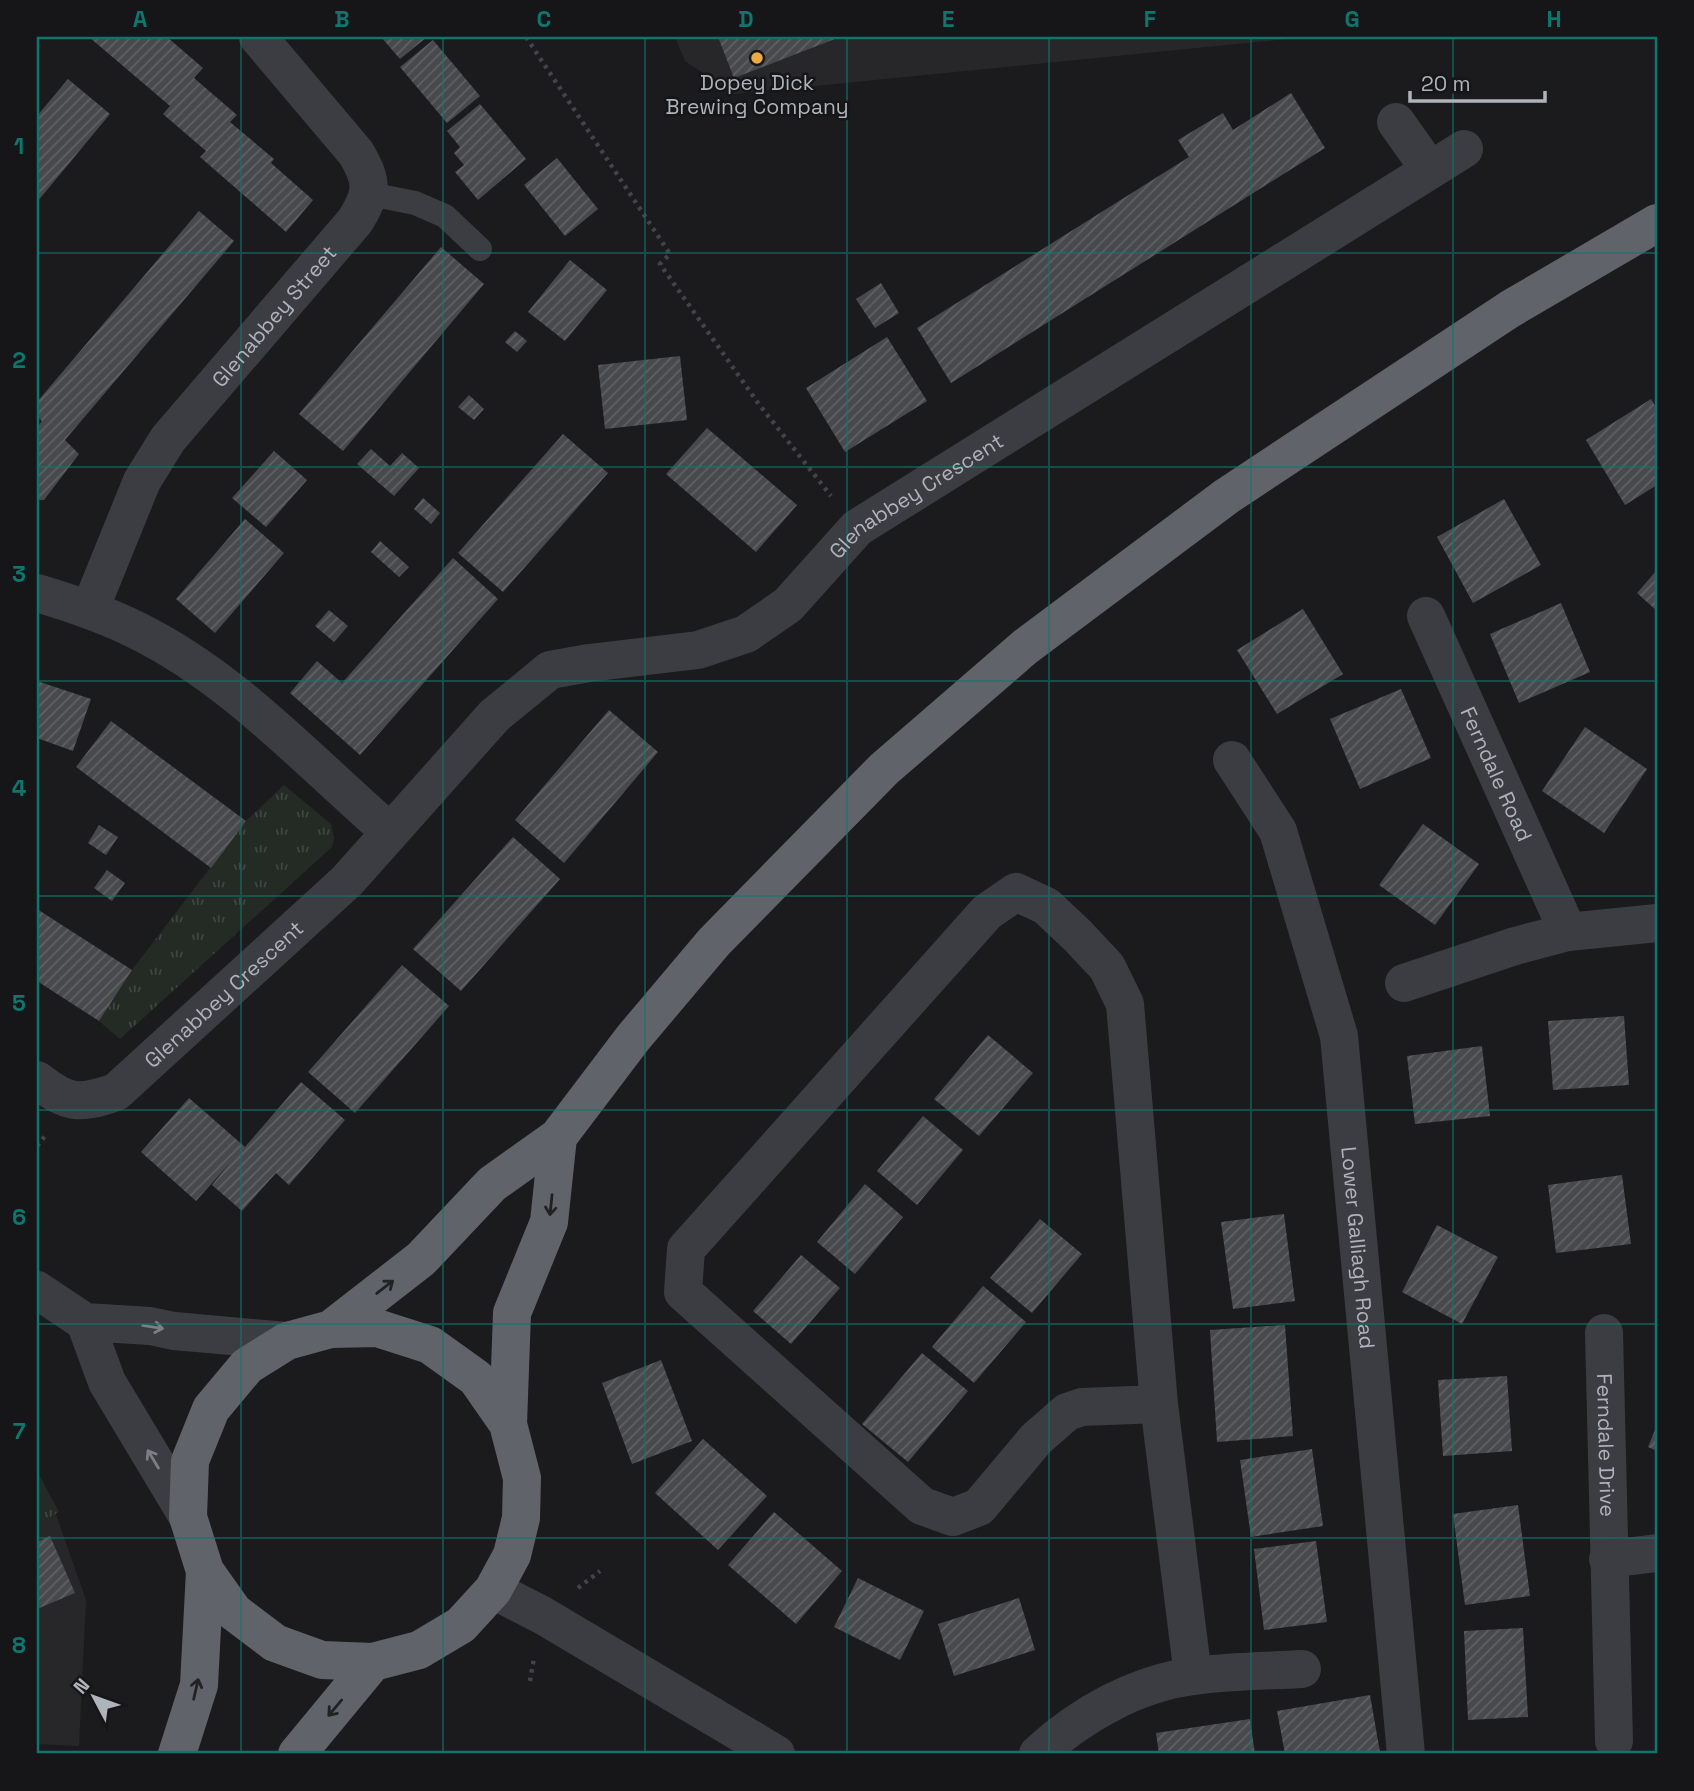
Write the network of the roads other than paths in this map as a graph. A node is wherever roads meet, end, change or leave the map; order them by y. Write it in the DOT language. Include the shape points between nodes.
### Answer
graph roads {
  1 [pos="258,37"];
  2 [pos="1396,122"];
  3 [pos="1464,149"];
  4 [pos="1430,170"];
  5 [pos="370,194"];
  6 [pos="1657,223"];
  7 [pos="480,249"];
  8 [pos="37,593"];
  9 [pos="90,609"];
  10 [pos="1426,616"];
  11 [pos="1232,760"];
  12 [pos="390,832"];
  13 [pos="1657,923"];
  14 [pos="1568,932"];
  15 [pos="1404,983"];
  16 [pos="37,1080"];
  17 [pos="558,1137"];
  18 [pos="37,1290"];
  19 [pos="85,1322"];
  20 [pos="331,1329"];
  21 [pos="1604,1333"];
  22 [pos="287,1342"];
  23 [pos="1159,1404"];
  24 [pos="508,1424"];
  25 [pos="188,1517"];
  26 [pos="1657,1553"];
  27 [pos="1608,1559"];
  28 [pos="205,1571"];
  29 [pos="493,1590"];
  30 [pos="373,1662"];
  31 [pos="1302,1669"];
  32 [pos="1193,1676"];
  33 [pos="1614,1741"];
  34 [pos="177,1754"];
  35 [pos="297,1754"];
  36 [pos="776,1754"];
  37 [pos="1038,1754"];
  38 [pos="1406,1754"];
  1 -- 5 [label="street" via="356,153 367,172"];
  2 -- 4 [label="street"];
  3 -- 4 [label="street, Glenabbey Crescent"];
  4 -- 12 [label="street, Glenabbey Crescent" via="857,528 788,605 746,634 698,650 550,670 494,716"];
  5 -- 7 [label="lane" via="415,203 445,216"];
  5 -- 9 [label="street, Glenabbey Street" via="355,221 168,439 142,481"];
  6 -- 17 [label="highway" via="1510,309 1227,496 1025,647 884,769 714,942"];
  8 -- 9 [label="street"];
  9 -- 12 [label="street" via="139,631 234,694"];
  10 -- 14 [label="street, Ferndale Road"];
  11 -- 38 [label="street, Lower Galliagh Road" via="1278,831 1339,1037"];
  12 -- 16 [label="street, Glenabbey Crescent" via="347,881 116,1093 72,1101"];
  13 -- 14 [label="street"];
  14 -- 15 [label="street"];
  20 -- 17 [label="highway, one-way" via="421,1259 492,1184"];
  17 -- 24 [label="highway, one-way" via="549,1222 512,1313"];
  18 -- 19 [label="street"];
  19 -- 22 [label="street, one-way"];
  25 -- 19 [label="street, one-way" via="107,1382"];
  20 -- 22 [label="highway"];
  20 -- 24 [label="highway" via="377,1328 430,1345 476,1378"];
  21 -- 27 [label="street, Ferndale Drive"];
  22 -- 25 [label="highway" via="247,1366 211,1409 190,1461"];
  23 -- 23 [label="street" via="1082,1407 1068,1412 1036,1439 979,1507 953,1517 922,1506 683,1292 686,1249 987,912 1016,892 1046,906 1077,934 1107,967 1125,1003"];
  23 -- 32 [label="street"];
  24 -- 29 [label="highway" via="522,1478 522,1518 512,1555"];
  25 -- 28 [label="highway"];
  26 -- 27 [label="street"];
  27 -- 33 [label="street, Ferndale Drive"];
  28 -- 30 [label="highway" via="234,1612 275,1643 322,1660"];
  34 -- 28 [label="highway, one-way" via="199,1685"];
  29 -- 30 [label="highway" via="461,1625 419,1650"];
  29 -- 36 [label="street"];
  30 -- 35 [label="highway, one-way"];
  31 -- 32 [label="street"];
  32 -- 37 [label="street" via="1134,1692 1076,1724"];
}
